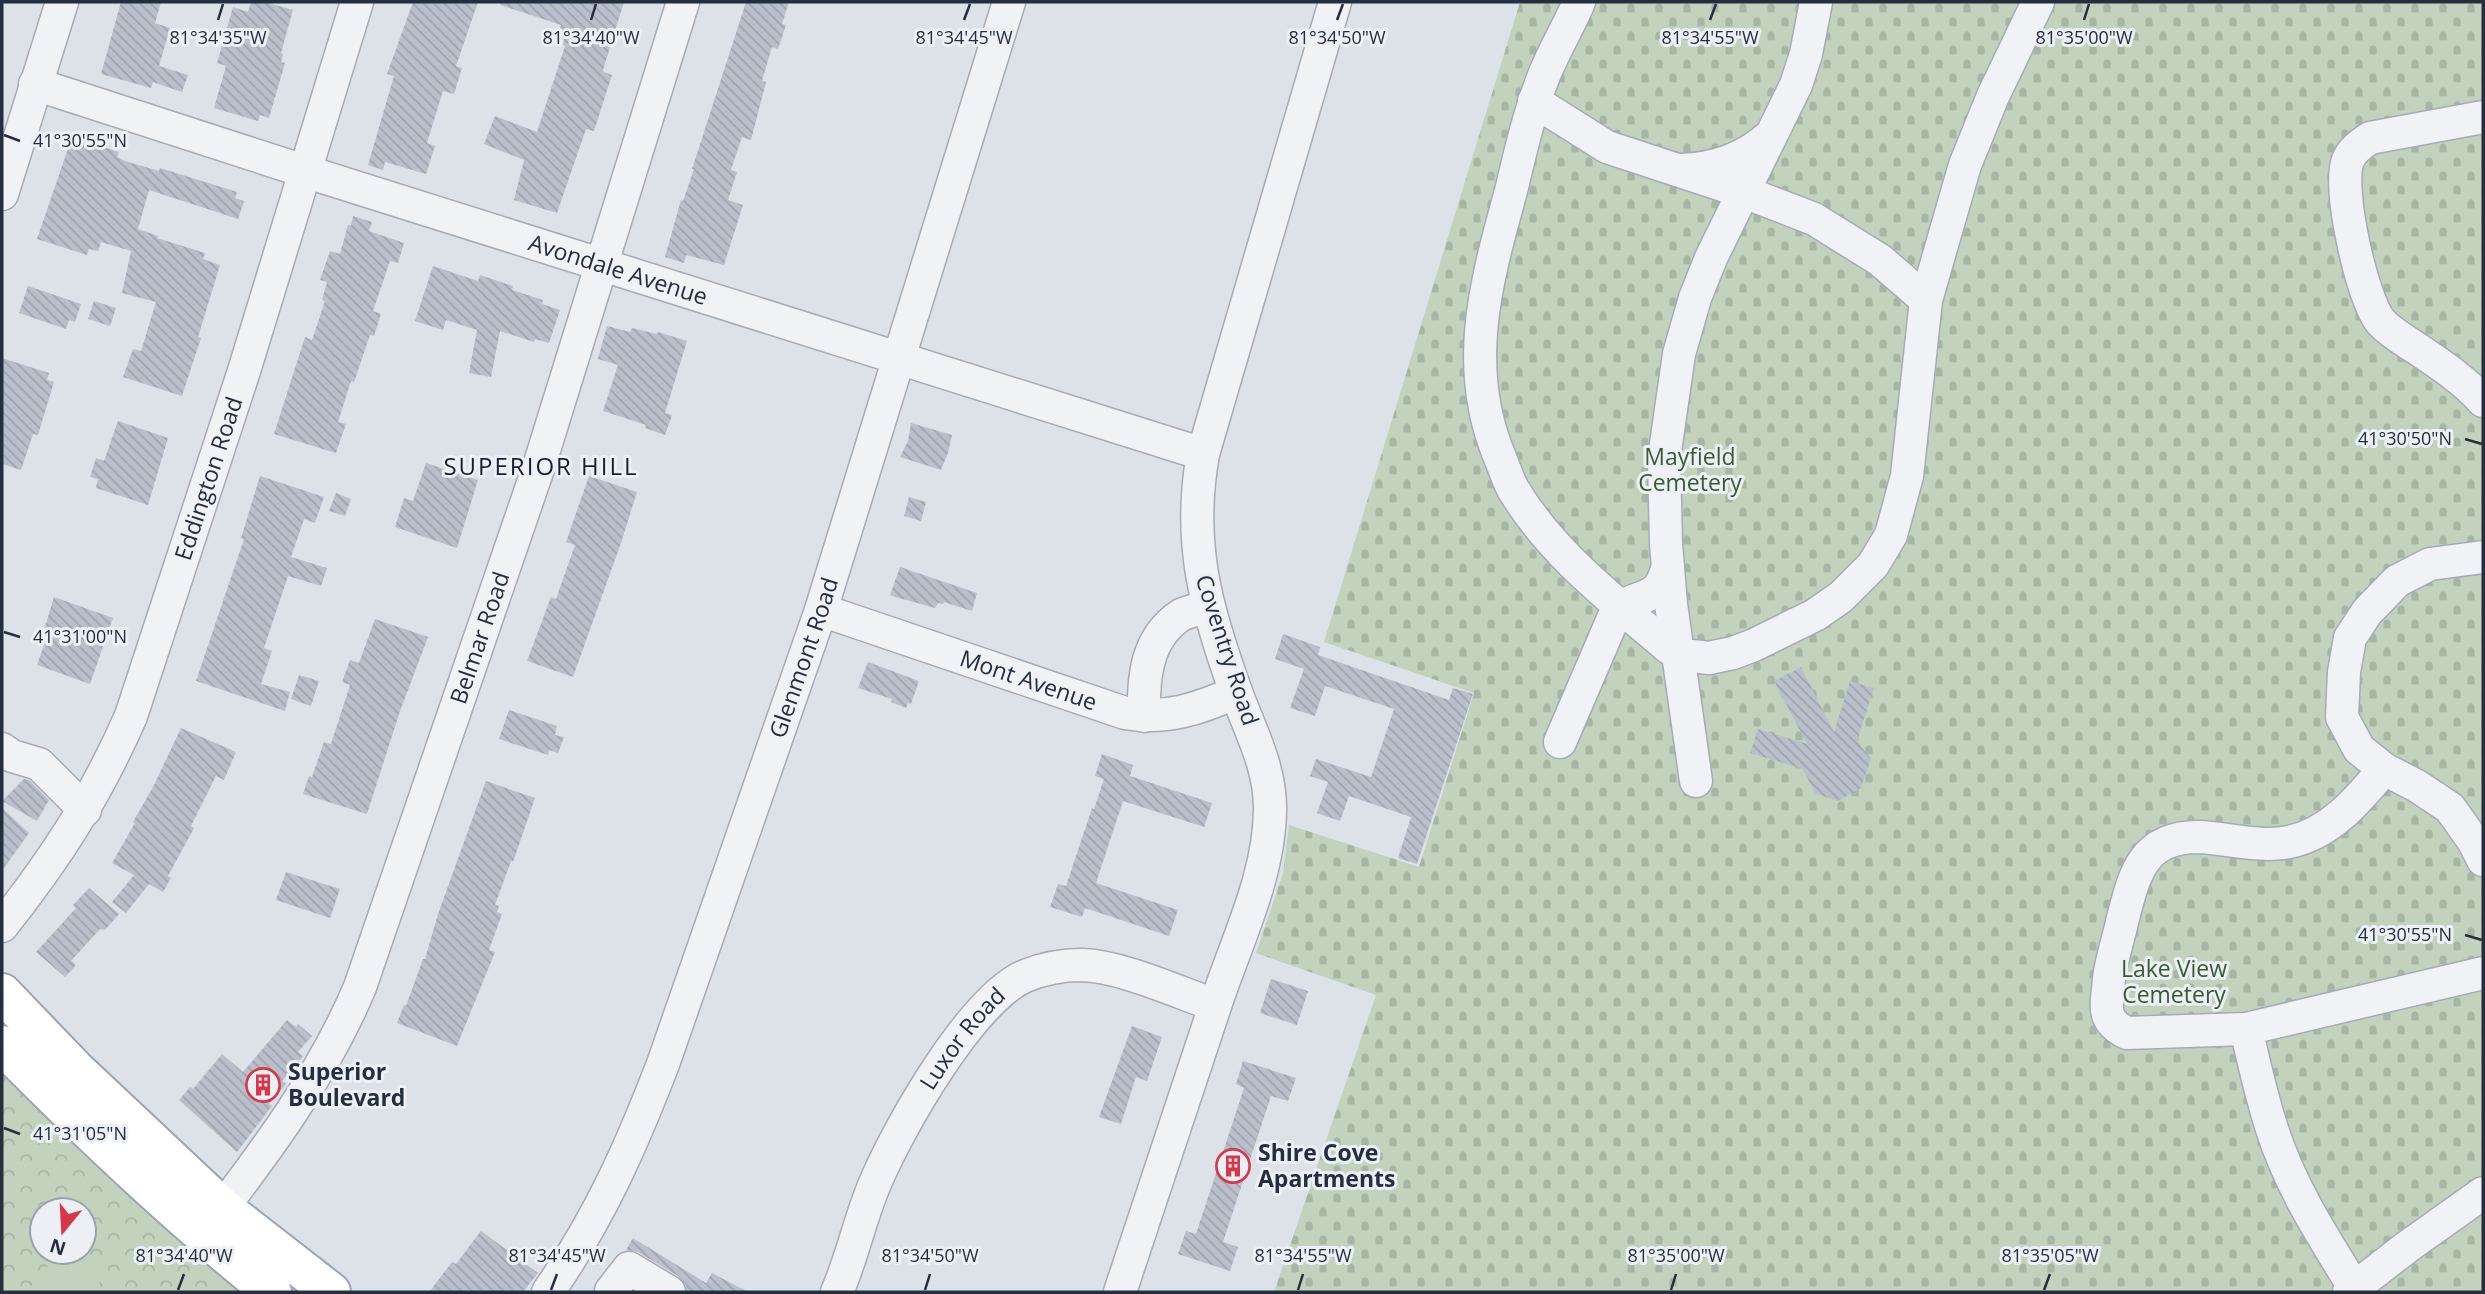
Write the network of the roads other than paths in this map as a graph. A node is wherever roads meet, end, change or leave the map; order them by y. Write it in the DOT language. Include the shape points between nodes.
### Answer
graph roads {
  1 [pos="62,2"];
  2 [pos="357,2"];
  3 [pos="682,2"];
  4 [pos="1009,2"];
  5 [pos="1335,2"];
  6 [pos="1579,2"];
  7 [pos="1816,2"];
  8 [pos="2038,2"];
  9 [pos="35,84"];
  10 [pos="1534,101"];
  11 [pos="2483,117"];
  12 [pos="1774,132"];
  13 [pos="1675,170"];
  14 [pos="304,171"];
  15 [pos="1744,192"];
  16 [pos="2,194"];
  17 [pos="600,263"];
  18 [pos="1926,300"];
  19 [pos="898,360"];
  20 [pos="2483,401"];
  21 [pos="1203,454"];
  22 [pos="2483,557"];
  23 [pos="1668,567"];
  24 [pos="1620,606"];
  25 [pos="1208,607"];
  26 [pos="821,610"];
  27 [pos="1680,653"];
  28 [pos="1237,692"];
  29 [pos="1144,716"];
  30 [pos="1560,742"];
  31 [pos="2,749"];
  32 [pos="2384,769"];
  33 [pos="1696,781"];
  34 [pos="85,810"];
  35 [pos="2483,860"];
  36 [pos="2,926"];
  37 [pos="2483,973"];
  38 [pos="2,993"];
  39 [pos="1215,1005"];
  40 [pos="2246,1029"];
  41 [pos="2,1045"];
  42 [pos="2483,1193"];
  43 [pos="212,1222"];
  44 [pos="2352,1290"];
  45 [pos="272,1292"];
  46 [pos="331,1292"];
  47 [pos="548,1292"];
  48 [pos="611,1292"];
  49 [pos="669,1292"];
  50 [pos="837,1292"];
  51 [pos="1120,1292"];
  1 -- 9 [label="street"];
  2 -- 14 [label="street, Eddington Road"];
  3 -- 17 [label="street, Belmar Road"];
  4 -- 19 [label="street, Glenmont Road"];
  5 -- 21 [label="street, Coventry Road"];
  6 -- 10 [label="street"];
  7 -- 12 [label="street" via="1796,85"];
  8 -- 18 [label="street" via="1965,166"];
  9 -- 14 [label="street, Avondale Avenue"];
  9 -- 16 [label="street"];
  10 -- 13 [label="street" via="1607,147"];
  10 -- 24 [label="street" via="1486,291 1481,393 1493,441 1513,489 1553,543"];
  11 -- 20 [label="street" via="2370,138 2347,161 2343,185 2353,241 2371,304 2381,321 2455,374"];
  12 -- 13 [label="street" via="1741,156 1715,166"];
  12 -- 15 [label="street"];
  13 -- 15 [label="street"];
  14 -- 17 [label="street, Avondale Avenue"];
  14 -- 34 [label="street, Eddington Road" via="131,716"];
  15 -- 18 [label="street" via="1814,219 1880,260"];
  15 -- 23 [label="street" via="1710,258 1679,354 1664,458"];
  17 -- 19 [label="street, Avondale Avenue"];
  17 -- 43 [label="street, Belmar Road" via="540,463 360,987 322,1066"];
  18 -- 27 [label="street" via="1907,476 1891,535 1873,565 1815,615 1754,645 1709,658"];
  19 -- 21 [label="street, Avondale Avenue"];
  19 -- 26 [label="street, Glenmont Road"];
  21 -- 25 [label="street, Coventry Road" via="1196,528"];
  22 -- 32 [label="street" via="2430,564 2397,581 2350,638 2342,717 2359,749"];
  23 -- 24 [label="street" via="1660,587"];
  23 -- 27 [label="street"];
  24 -- 27 [label="street"];
  24 -- 30 [label="street"];
  25 -- 28 [label="street, Coventry Road"];
  25 -- 29 [label="street" via="1183,614 1166,628 1146,664"];
  26 -- 29 [label="street, Mont Avenue"];
  26 -- 47 [label="street, Glenmont Road" via="639,1127 612,1188"];
  27 -- 33 [label="street"];
  28 -- 29 [label="street, Mont Avenue" via="1183,713"];
  28 -- 39 [label="street, Coventry Road" via="1264,762 1268,826 1259,881"];
  31 -- 34 [label="street" via="39,764"];
  32 -- 35 [label="street" via="2450,808"];
  32 -- 40 [label="street" via="2357,801 2322,830 2288,843 2195,837 2160,844 2134,878 2110,972 2106,1013 2114,1027 2127,1033"];
  34 -- 36 [label="street, Eddington Road"];
  37 -- 40 [label="street"];
  38 -- 43 [label="main road"];
  39 -- 50 [label="street, Luxor Road" via="1105,967 1080,965 1023,977 994,999 933,1078 900,1134 876,1181"];
  39 -- 51 [label="street, Coventry Road"];
  40 -- 44 [label="street" via="2272,1129 2291,1176"];
  41 -- 43 [label="main road" via="133,1174"];
  42 -- 44 [label="street"];
  43 -- 45 [label="main road"];
  43 -- 46 [label="main road"];
  48 -- 49 [label="street" via="629,1268"];
}
